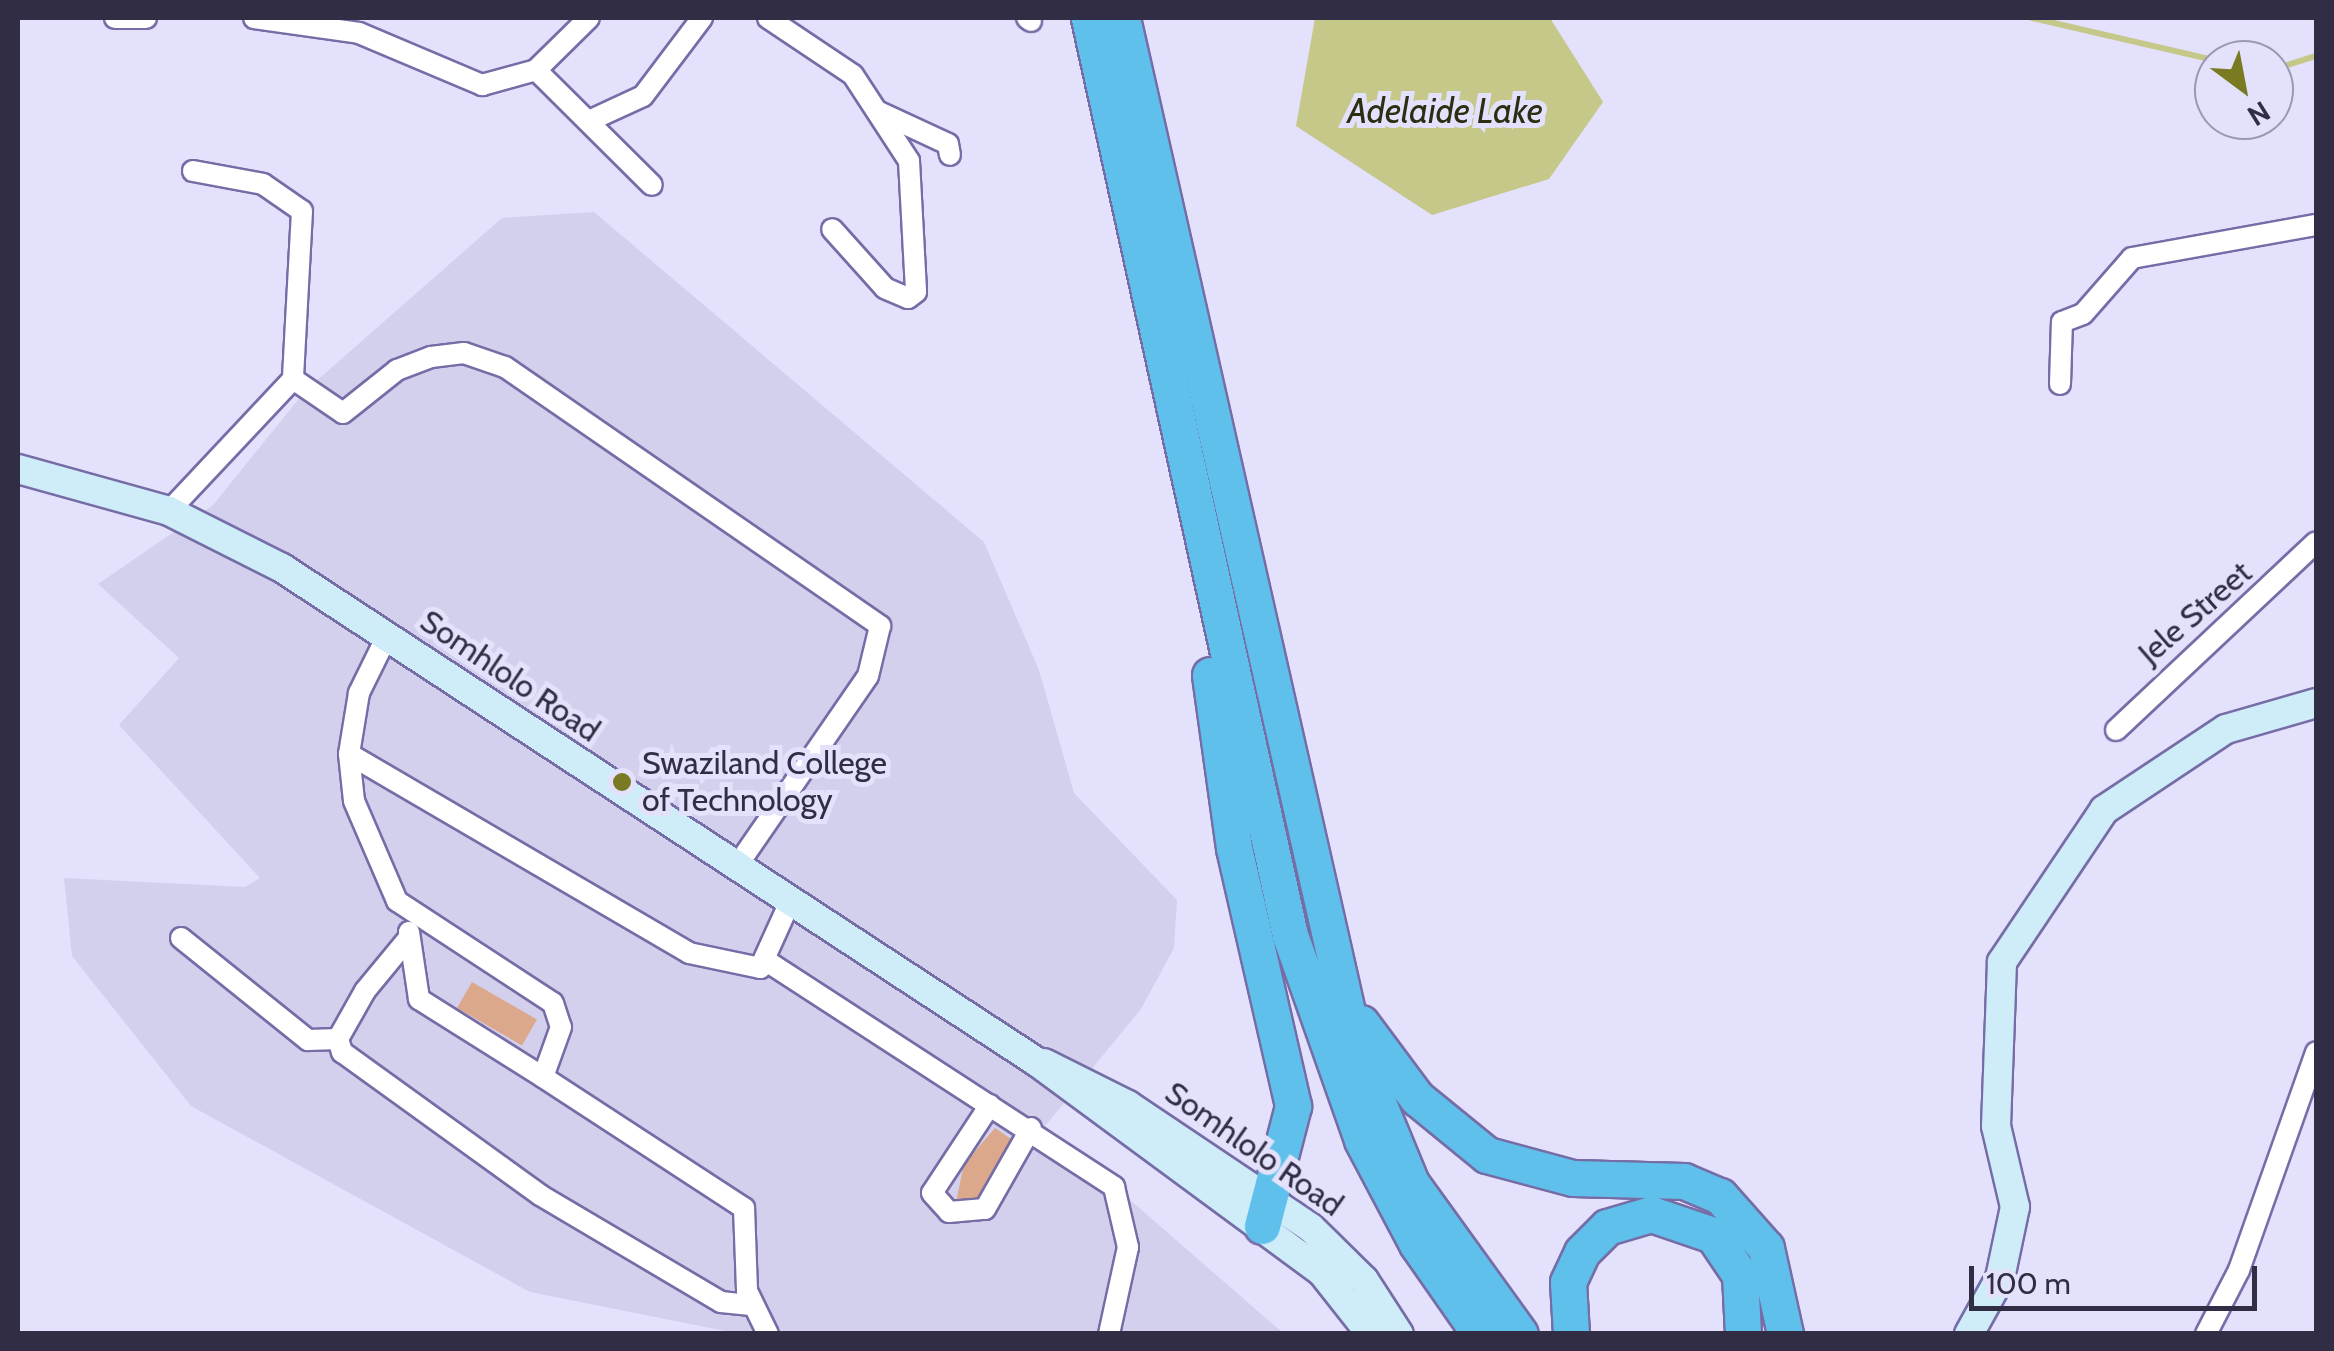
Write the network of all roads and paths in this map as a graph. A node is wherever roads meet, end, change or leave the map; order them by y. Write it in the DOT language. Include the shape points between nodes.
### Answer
graph roads {
  1 [pos="116,18"];
  2 [pos="146,18"];
  3 [pos="254,18"];
  4 [pos="589,18"];
  5 [pos="702,18"];
  6 [pos="768,18"];
  7 [pos="1089,18"];
  8 [pos="1122,18"];
  9 [pos="536,70"];
  10 [pos="876,110"];
  11 [pos="591,120"];
  12 [pos="950,155"];
  13 [pos="193,171"];
  14 [pos="652,185"];
  15 [pos="2316,226"];
  16 [pos="832,229"];
  17 [pos="293,379"];
  18 [pos="2060,384"];
  19 [pos="1177,433"];
  20 [pos="18,469"];
  21 [pos="169,511"];
  22 [pos="2316,542"];
  23 [pos="386,636"];
  24 [pos="2316,703"];
  25 [pos="2116,730"];
  26 [pos="349,754"];
  27 [pos="736,868"];
  28 [pos="790,902"];
  29 [pos="412,910"];
  30 [pos="181,938"];
  31 [pos="407,940"];
  32 [pos="768,962"];
  33 [pos="1348,1001"];
  34 [pos="338,1039"];
  35 [pos="2316,1052"];
  36 [pos="543,1078"];
  37 [pos="990,1105"];
  38 [pos="1031,1128"];
  39 [pos="1265,1211"];
  40 [pos="751,1304"];
  41 [pos="768,1334"];
  42 [pos="1109,1334"];
  43 [pos="1370,1334"];
  44 [pos="1398,1334"];
  45 [pos="1480,1334"];
  46 [pos="1520,1334"];
  47 [pos="1571,1334"];
  48 [pos="1743,1334"];
  49 [pos="1785,1334"];
  50 [pos="1969,1334"];
  51 [pos="2206,1334"];
  1 -- 2 [label="street"];
  3 -- 9 [label="street" via="360,34 482,85"];
  4 -- 9 [label="street"];
  5 -- 11 [label="street" via="643,96"];
  6 -- 10 [label="street" via="853,75"];
  7 -- 19 [label="highway"];
  8 -- 33 [label="highway"];
  9 -- 11 [label="street"];
  10 -- 12 [label="street" via="948,144"];
  10 -- 16 [label="street" via="909,160 916,292 908,298 885,288"];
  11 -- 14 [label="street"];
  13 -- 17 [label="street" via="264,184 302,211"];
  15 -- 18 [label="street" via="2132,258 2083,314 2062,322"];
  17 -- 21 [label="street"];
  17 -- 27 [label="street" via="343,413 397,370 431,357 464,352 505,367 880,626 868,676"];
  19 -- 39 [label="highway" via="1234,848 1293,1106"];
  19 -- 45 [label="highway" via="1314,1008 1391,1200"];
  20 -- 21 [label="main road, Somhlolo Road"];
  21 -- 23 [label="main road, Somhlolo Road"];
  22 -- 25 [label="street, Jele Street"];
  23 -- 26 [label="street" via="359,693"];
  23 -- 27 [label="main road, Somhlolo Road"];
  24 -- 50 [label="main road" via="2226,729 2104,810 2002,962 1996,1126 2016,1208 2000,1278"];
  26 -- 29 [label="street" via="354,800 382,871"];
  26 -- 32 [label="street" via="690,953 750,972"];
  27 -- 28 [label="main road, Somhlolo Road"];
  28 -- 32 [label="street"];
  28 -- 39 [label="main road, Somhlolo Road"];
  29 -- 31 [label="street"];
  29 -- 36 [label="street" via="553,1004 561,1027"];
  30 -- 34 [label="street" via="308,1040"];
  31 -- 34 [label="street" via="389,953"];
  31 -- 36 [label="street" via="419,999 438,1020"];
  32 -- 37 [label="street"];
  33 -- 46 [label="highway" via="1355,1048 1411,1183"];
  33 -- 49 [label="highway" via="1417,1098 1487,1156 1573,1178 1684,1181 1720,1196 1766,1248"];
  34 -- 40 [label="street" via="355,1066 463,1130 540,1195 721,1302"];
  35 -- 51 [label="street" via="2240,1270"];
  36 -- 40 [label="street" via="744,1208"];
  37 -- 38 [label="street"];
  37 -- 38 [label="street" via="932,1192 948,1212 985,1209"];
  38 -- 42 [label="street" via="1114,1186 1128,1246"];
  39 -- 43 [label="main road, Somhlolo Road" via="1337,1286"];
  39 -- 44 [label="main road, Somhlolo Road" via="1349,1262"];
  40 -- 41 [label="street"];
  47 -- 48 [label="highway" via="1565,1306 1574,1265 1607,1227 1651,1214 1712,1235 1740,1275"];
}
